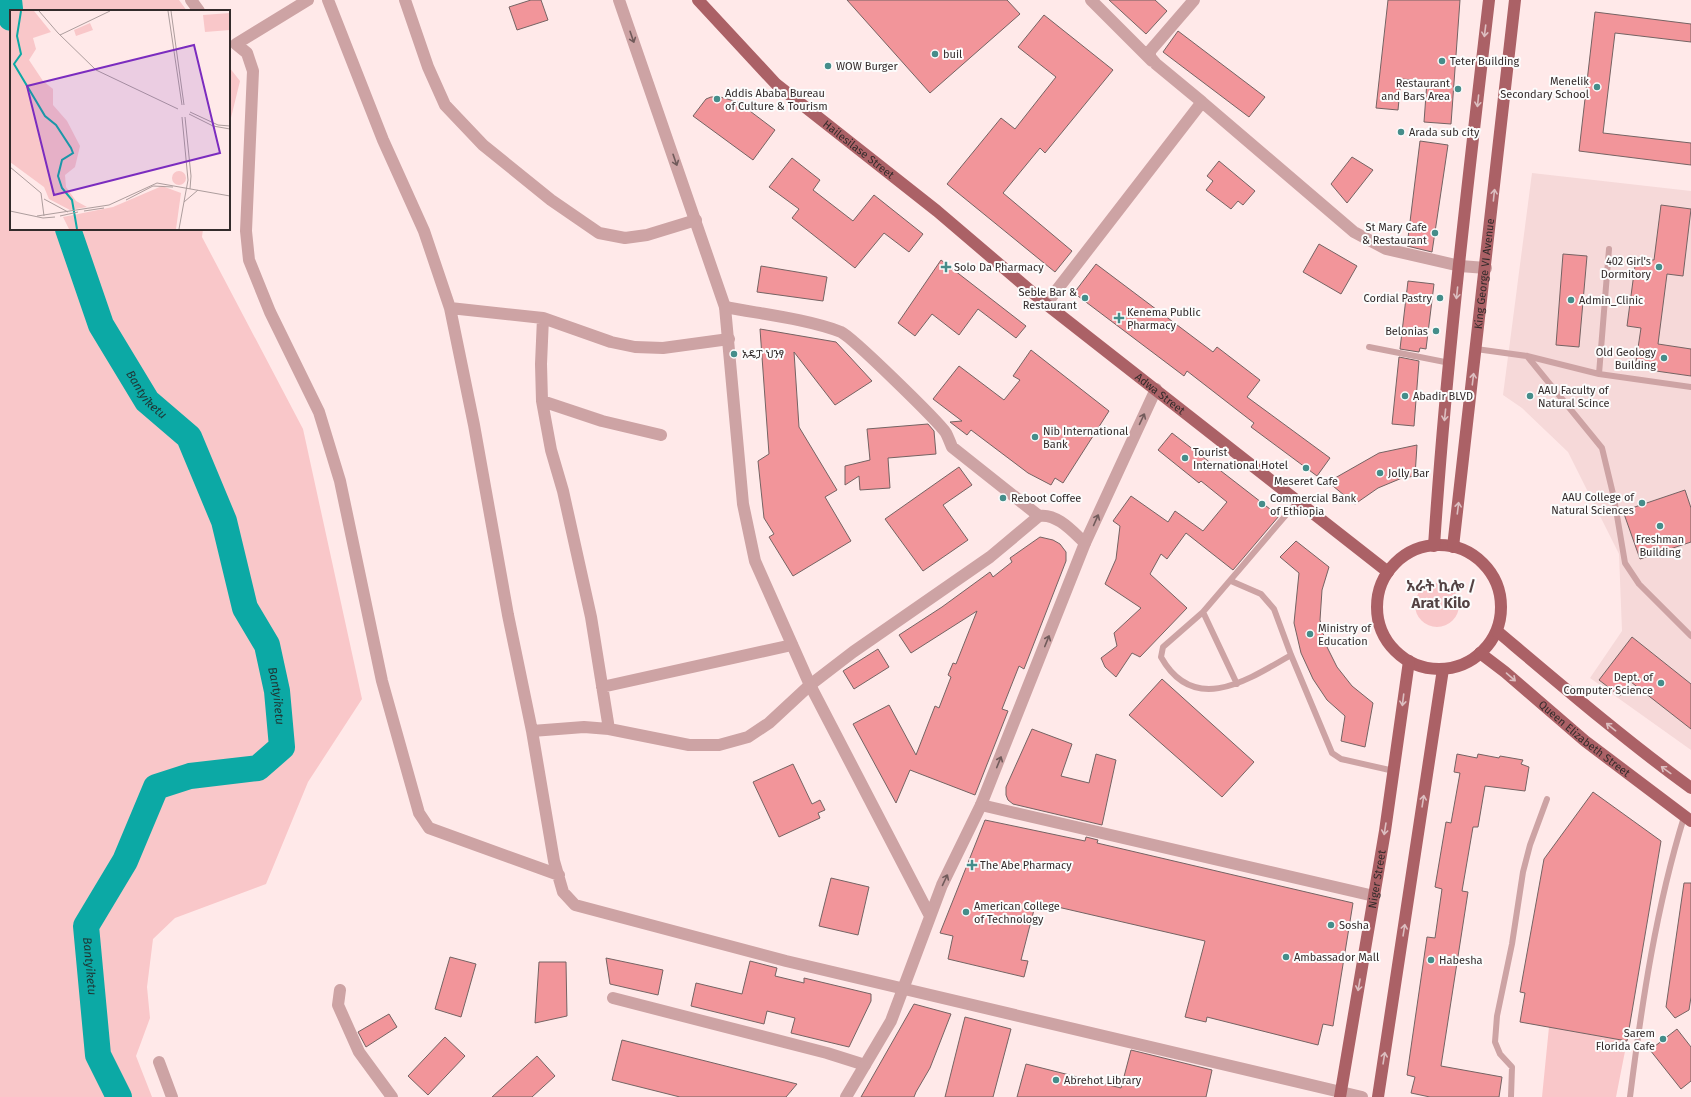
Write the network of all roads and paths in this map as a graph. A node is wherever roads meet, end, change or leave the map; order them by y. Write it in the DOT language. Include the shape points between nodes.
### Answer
graph roads {
  1 [pos="191,0"];
  2 [pos="308,0"];
  3 [pos="328,0"];
  4 [pos="405,0"];
  5 [pos="619,0"];
  6 [pos="698,0"];
  7 [pos="1091,0"];
  8 [pos="1194,0"];
  9 [pos="1489,0"];
  10 [pos="1515,0"];
  11 [pos="198,10"];
  12 [pos="232,41"];
  13 [pos="1156,64"];
  14 [pos="1202,102"];
  15 [pos="936,211"];
  16 [pos="696,220"];
  17 [pos="1609,249"];
  18 [pos="1460,266"];
  19 [pos="1486,268"];
  20 [pos="1046,304"];
  21 [pos="725,307"];
  22 [pos="450,308"];
  23 [pos="543,318"];
  24 [pos="729,339"];
  25 [pos="1369,347"];
  26 [pos="1476,349"];
  27 [pos="1527,356"];
  28 [pos="1450,363"];
  29 [pos="1599,374"];
  30 [pos="1691,387"];
  31 [pos="1156,389"];
  32 [pos="542,401"];
  33 [pos="661,436"];
  34 [pos="1298,501"];
  35 [pos="1039,516"];
  36 [pos="1085,544"];
  37 [pos="1434,546"];
  38 [pos="1453,547"];
  39 [pos="1388,572"];
  40 [pos="1230,581"];
  41 [pos="1204,612"];
  42 [pos="1497,631"];
  43 [pos="1691,636"];
  44 [pos="792,645"];
  45 [pos="1480,654"];
  46 [pos="1291,655"];
  47 [pos="1409,661"];
  48 [pos="1442,669"];
  49 [pos="1237,684"];
  50 [pos="810,685"];
  51 [pos="602,687"];
  52 [pos="609,729"];
  53 [pos="532,731"];
  54 [pos="1394,770"];
  55 [pos="1691,788"];
  56 [pos="1547,799"];
  57 [pos="981,805"];
  58 [pos="1688,819"];
  59 [pos="558,875"];
  60 [pos="1374,896"];
  61 [pos="930,916"];
  62 [pos="904,987"];
  63 [pos="340,990"];
  64 [pos="613,998"];
  65 [pos="159,1062"];
  66 [pos="865,1065"];
  67 [pos="1341,1095"];
  68 [pos="172,1097"];
  69 [pos="392,1097"];
  70 [pos="846,1097"];
  71 [pos="1362,1097"];
  72 [pos="1378,1097"];
  73 [pos="1511,1097"];
  74 [pos="1630,1097"];
  1 -- 11 [label="street"];
  2 -- 12 [label="street"];
  3 -- 22 [label="street" via="383,140 424,231"];
  4 -- 16 [label="street" via="428,67 445,105 483,145 551,200 599,233 625,238 647,235"];
  5 -- 16 [label="street, one-way"];
  6 -- 15 [label="main road, Hailesilase Street" via="776,84"];
  7 -- 13 [label="street"];
  8 -- 13 [label="street" via="1150,51 1150,57"];
  9 -- 18 [label="main road, one-way"];
  19 -- 10 [label="main road, King George VI Avenue, one-way"];
  12 -- 59 [label="street" via="247,53 253,71 246,232 249,260 270,312 320,412 340,481 382,681 419,813 429,828"];
  13 -- 14 [label="street"];
  14 -- 18 [label="street" via="1354,232 1386,250"];
  14 -- 20 [label="street"];
  15 -- 20 [label="main road, Adwa Street"];
  16 -- 21 [label="street"];
  17 -- 29 [label="lane"];
  18 -- 19 [label="street"];
  18 -- 28 [label="main road, one-way"];
  19 -- 26 [label="main road, King George VI Avenue"];
  20 -- 31 [label="main road, Adwa Street"];
  21 -- 24 [label="street"];
  21 -- 35 [label="street" via="842,333 860,347 946,432 952,447"];
  22 -- 23 [label="street"];
  22 -- 53 [label="street"];
  23 -- 24 [label="street" via="611,342 635,347 663,348"];
  23 -- 32 [label="street"];
  24 -- 44 [label="street" via="743,504 755,561"];
  25 -- 28 [label="lane"];
  26 -- 27 [label="lane"];
  38 -- 26 [label="main road, King George VI Avenue, one-way"];
  27 -- 29 [label="lane"];
  27 -- 43 [label="lane" via="1602,448 1625,563 1638,584"];
  28 -- 37 [label="main road, one-way"];
  29 -- 30 [label="lane"];
  31 -- 34 [label="main road, Adwa Street"];
  36 -- 31 [label="street, one-way"];
  32 -- 33 [label="street" via="602,421"];
  32 -- 51 [label="street" via="551,450 563,491 591,617"];
  34 -- 39 [label="main road, Adwa Street"];
  34 -- 40 [label="lane"];
  35 -- 36 [label="street" via="1048,515 1060,521"];
  35 -- 50 [label="street" via="990,557"];
  57 -- 36 [label="street, one-way"];
  37 -- 38 [label="main road"];
  37 -- 39 [label="main road" via="1416,550 1400,559"];
  38 -- 42 [label="main road" via="1484,564 1495,580 1500,598 1501,617"];
  39 -- 47 [label="main road" via="1379,594 1379,623 1387,640 1398,654"];
  40 -- 41 [label="lane"];
  40 -- 46 [label="lane" via="1262,594 1274,609"];
  41 -- 49 [label="lane"];
  41 -- 49 [label="lane" via="1163,648 1161,657 1169,671 1188,685 1203,690 1215,690"];
  42 -- 45 [label="main road"];
  55 -- 42 [label="main road, one-way" via="1594,713"];
  44 -- 50 [label="street"];
  44 -- 51 [label="street"];
  45 -- 48 [label="main road" via="1461,665"];
  45 -- 58 [label="main road, Queen Elizabeth Street, one-way" via="1505,672 1585,741"];
  46 -- 49 [label="lane"];
  46 -- 54 [label="lane" via="1332,753 1341,759"];
  47 -- 48 [label="main road"];
  47 -- 54 [label="main road, Niger Street, one-way"];
  72 -- 48 [label="main road, one-way"];
  50 -- 52 [label="street" via="769,724 748,737 719,745 689,745"];
  50 -- 61 [label="street"];
  51 -- 52 [label="street"];
  52 -- 53 [label="street" via="584,727"];
  53 -- 59 [label="street"];
  54 -- 60 [label="main road, Niger Street, one-way"];
  56 -- 73 [label="lane" via="1523,872 1497,1016 1495,1042 1500,1054 1512,1067"];
  57 -- 60 [label="street"];
  61 -- 57 [label="street, one-way" via="942,885"];
  58 -- 74 [label="lane" via="1675,848 1651,948"];
  59 -- 62 [label="street" via="563,892 575,905 786,960"];
  60 -- 67 [label="main road, Niger Street, one-way"];
  61 -- 62 [label="street"];
  62 -- 66 [label="street" via="891,1021"];
  62 -- 67 [label="street"];
  63 -- 69 [label="street" via="338,1005 359,1052"];
  64 -- 66 [label="street"];
  65 -- 68 [label="street"];
  66 -- 70 [label="street"];
  67 -- 71 [label="street"];
}
